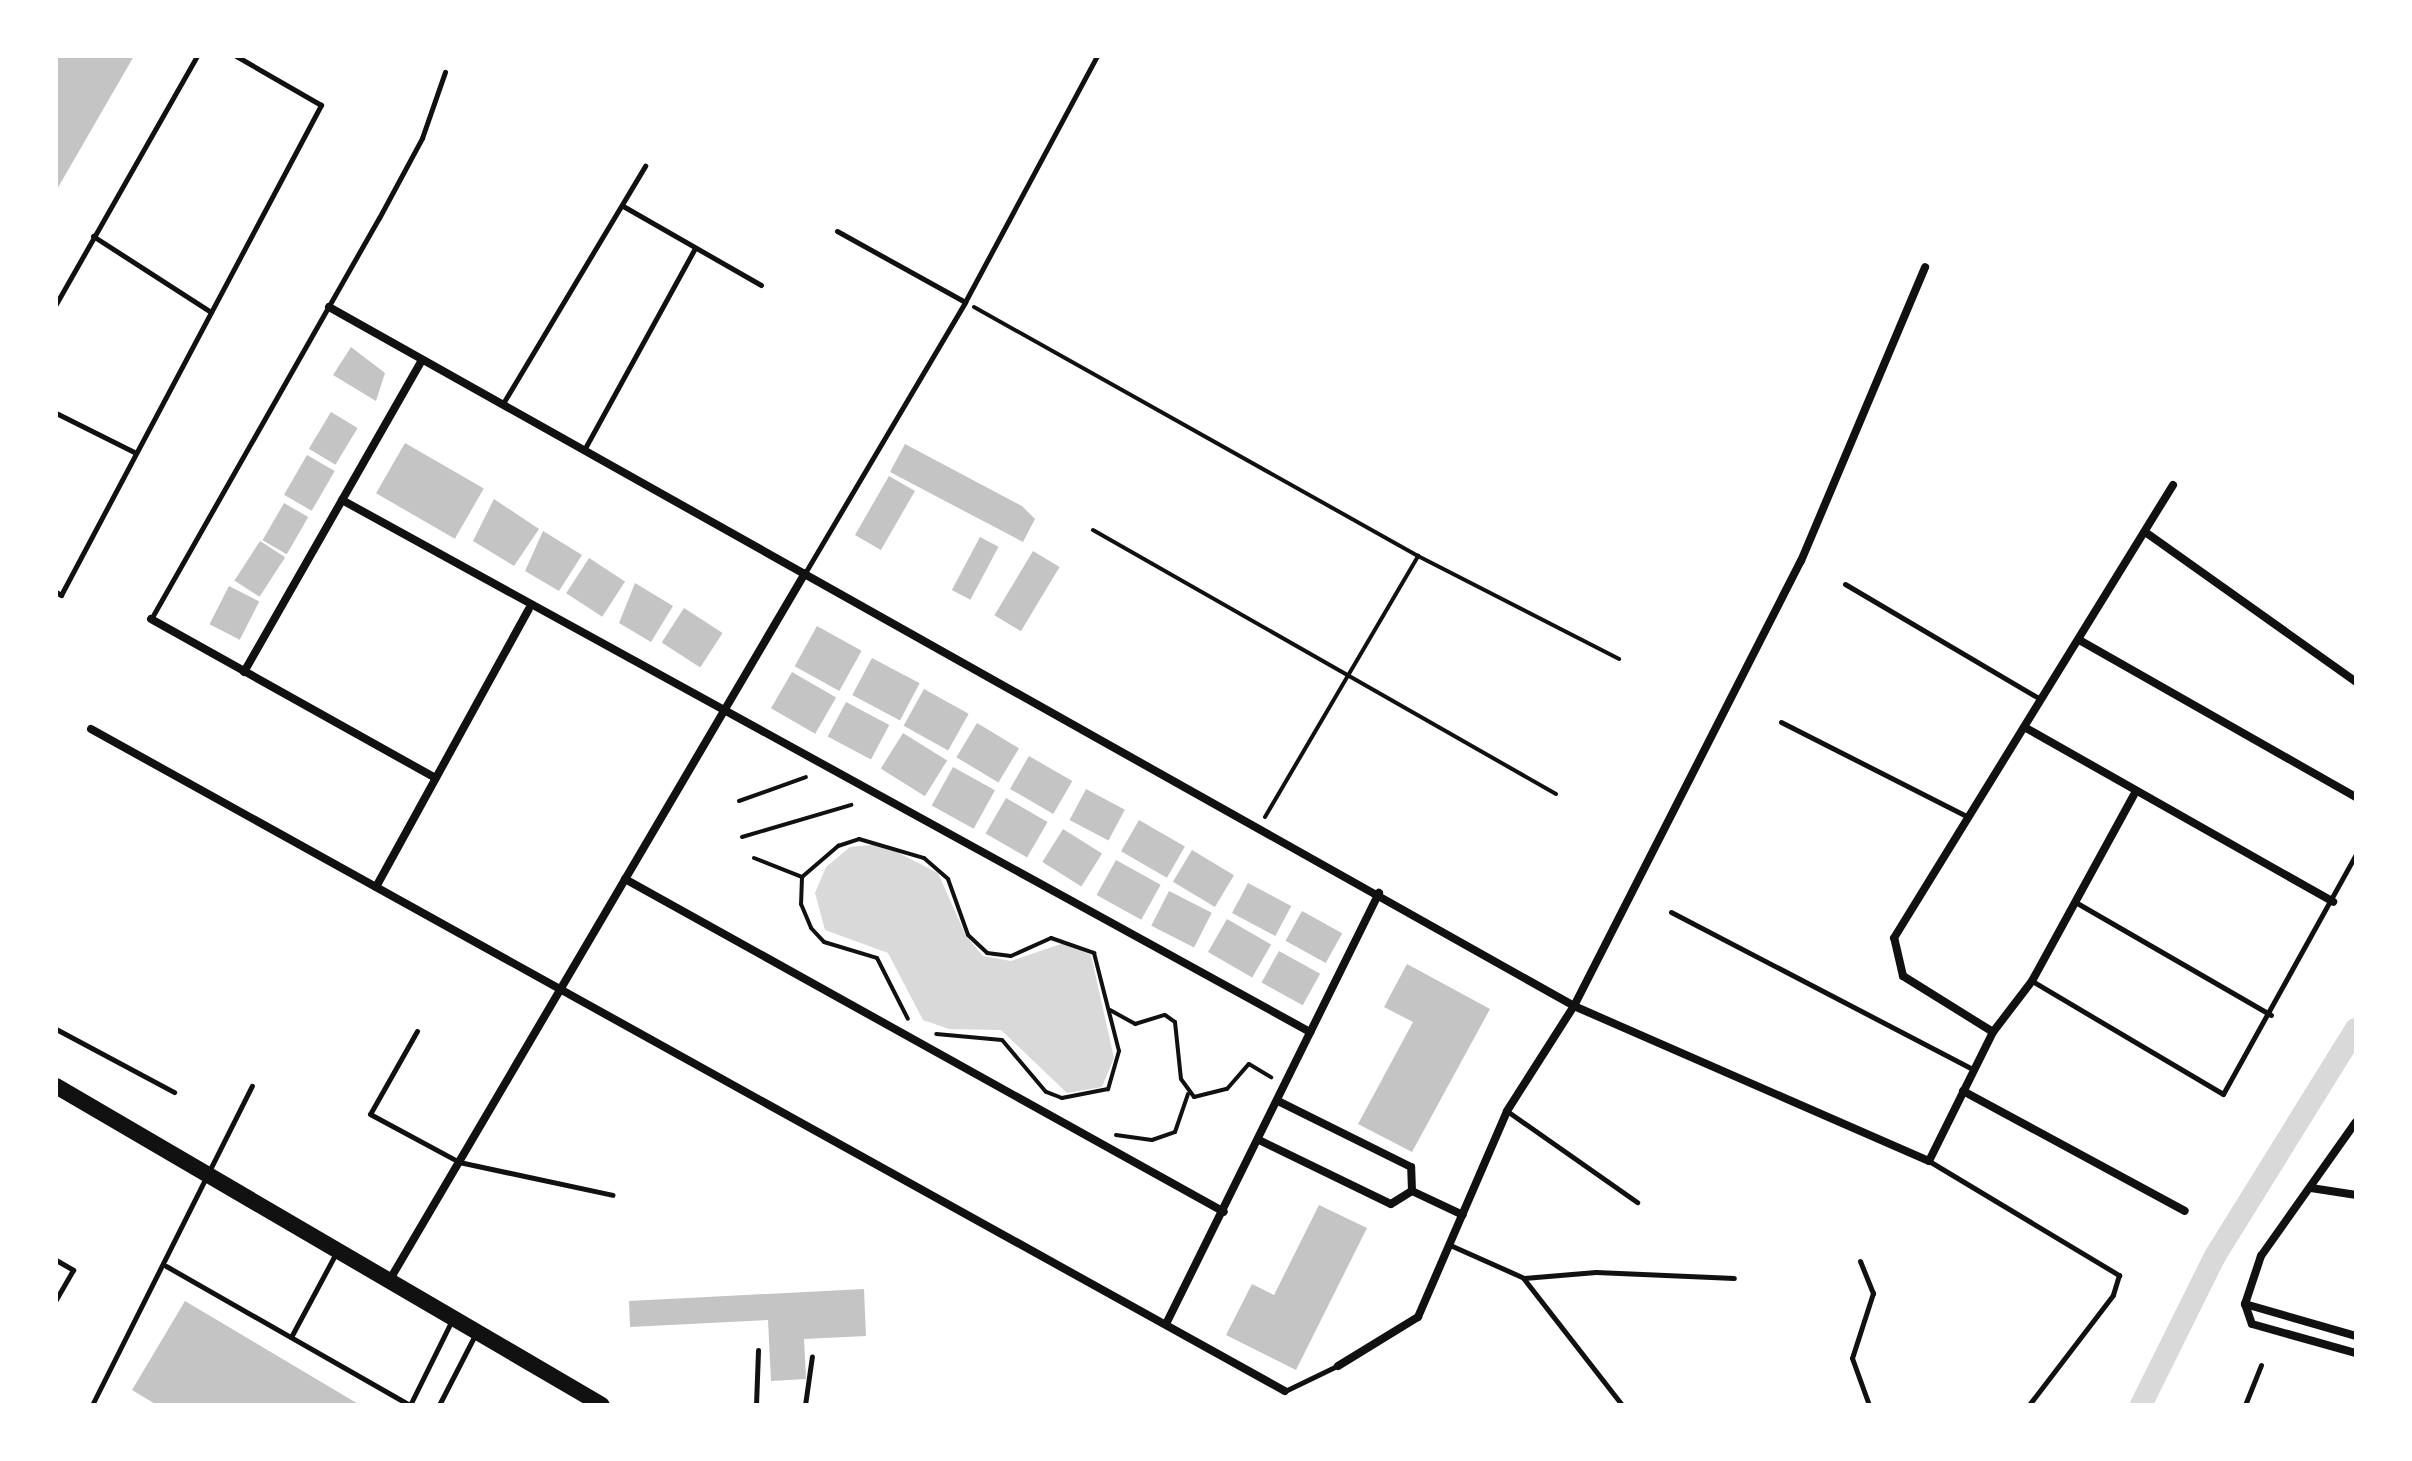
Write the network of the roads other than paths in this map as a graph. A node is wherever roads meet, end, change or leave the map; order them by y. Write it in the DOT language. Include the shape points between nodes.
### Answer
graph roads {
  1 [pos="197,56"];
  2 [pos="236,56"];
  3 [pos="1097,56"];
  4 [pos="445,72"];
  5 [pos="645,166"];
  6 [pos="623,206"];
  7 [pos="837,231"];
  8 [pos="93,236"];
  9 [pos="695,248"];
  10 [pos="1925,267"];
  11 [pos="761,285"];
  12 [pos="965,302"];
  13 [pos="56,304"];
  14 [pos="329,307"];
  15 [pos="211,312"];
  16 [pos="422,360"];
  17 [pos="502,405"];
  18 [pos="56,413"];
  19 [pos="584,450"];
  20 [pos="136,453"];
  21 [pos="2173,485"];
  22 [pos="342,500"];
  23 [pos="2148,534"];
  24 [pos="805,573"];
  25 [pos="1845,584"];
  26 [pos="56,592"];
  27 [pos="529,609"];
  28 [pos="151,619"];
  29 [pos="2081,641"];
  30 [pos="244,672"];
  31 [pos="2356,682"];
  32 [pos="2041,699"];
  33 [pos="722,715"];
  34 [pos="1781,722"];
  35 [pos="2026,728"];
  36 [pos="91,729"];
  37 [pos="436,778"];
  38 [pos="2134,795"];
  39 [pos="2356,797"];
  40 [pos="1969,817"];
  41 [pos="2356,854"];
  42 [pos="625,879"];
  43 [pos="376,887"];
  44 [pos="1379,893"];
  45 [pos="2333,902"];
  46 [pos="2077,903"];
  47 [pos="1671,912"];
  48 [pos="2032,981"];
  49 [pos="560,990"];
  50 [pos="1574,1006"];
  51 [pos="2271,1015"];
  52 [pos="56,1029"];
  53 [pos="417,1031"];
  54 [pos="1310,1032"];
  55 [pos="1993,1032"];
  56 [pos="1974,1070"];
  57 [pos="56,1086"];
  58 [pos="252,1086"];
  59 [pos="1963,1091"];
  60 [pos="174,1092"];
  61 [pos="1280,1102"];
  62 [pos="1507,1111"];
  63 [pos="2356,1122"];
  64 [pos="1261,1141"];
  65 [pos="1929,1161"];
  66 [pos="459,1162"];
  67 [pos="211,1175"];
  68 [pos="2311,1188"];
  69 [pos="1412,1191"];
  70 [pos="613,1195"];
  71 [pos="2356,1195"];
  72 [pos="1637,1202"];
  73 [pos="2185,1211"];
  74 [pos="1224,1212"];
  75 [pos="1463,1215"];
  76 [pos="1449,1244"];
  77 [pos="337,1250"];
  78 [pos="56,1260"];
  79 [pos="1860,1261"];
  80 [pos="166,1266"];
  81 [pos="1524,1278"];
  82 [pos="1734,1278"];
  83 [pos="389,1281"];
  84 [pos="56,1300"];
  85 [pos="2245,1304"];
  86 [pos="454,1318"];
  87 [pos="1166,1324"];
  88 [pos="477,1331"];
  89 [pos="2356,1336"];
  90 [pos="291,1337"];
  91 [pos="758,1350"];
  92 [pos="2356,1353"];
  93 [pos="812,1356"];
  94 [pos="2261,1365"];
  95 [pos="1338,1366"];
  96 [pos="1285,1391"];
  97 [pos="92,1405"];
  98 [pos="410,1405"];
  99 [pos="439,1405"];
  100 [pos="602,1405"];
  101 [pos="756,1405"];
  102 [pos="805,1405"];
  103 [pos="1622,1405"];
  104 [pos="1869,1405"];
  105 [pos="2029,1405"];
  106 [pos="2245,1405"];
  1 -- 8 [label="lane"];
  2 -- 15 [label="lane" via="321,105"];
  3 -- 12 [label="lane"];
  4 -- 14 [label="lane" via="422,138"];
  5 -- 6 [label="lane"];
  6 -- 9 [label="lane"];
  6 -- 17 [label="lane"];
  7 -- 12 [label="lane"];
  8 -- 13 [label="lane"];
  8 -- 15 [label="lane"];
  9 -- 11 [label="lane"];
  9 -- 19 [label="lane"];
  10 -- 50 [label="street" via="1840,480"];
  12 -- 24 [label="lane"];
  14 -- 16 [label="street"];
  14 -- 28 [label="lane"];
  15 -- 20 [label="lane"];
  16 -- 17 [label="street"];
  16 -- 22 [label="street"];
  17 -- 19 [label="street"];
  18 -- 20 [label="lane"];
  19 -- 24 [label="street"];
  20 -- 26 [label="lane" via="61,595"];
  21 -- 23 [label="street"];
  22 -- 27 [label="street"];
  22 -- 30 [label="street"];
  23 -- 29 [label="street"];
  23 -- 31 [label="street"];
  24 -- 33 [label="street"];
  24 -- 44 [label="street"];
  25 -- 32 [label="lane"];
  27 -- 33 [label="street"];
  27 -- 37 [label="street"];
  28 -- 30 [label="street"];
  29 -- 32 [label="street"];
  29 -- 39 [label="street"];
  30 -- 37 [label="street"];
  32 -- 35 [label="street"];
  33 -- 42 [label="street"];
  33 -- 54 [label="street"];
  34 -- 40 [label="lane"];
  35 -- 38 [label="street"];
  35 -- 40 [label="street"];
  36 -- 43 [label="street"];
  37 -- 43 [label="street"];
  38 -- 45 [label="street"];
  38 -- 46 [label="street"];
  40 -- 55 [label="street" via="1894,938 1903,976"];
  41 -- 45 [label="lane"];
  42 -- 49 [label="street"];
  42 -- 74 [label="street"];
  43 -- 49 [label="street"];
  44 -- 50 [label="street"];
  44 -- 54 [label="street"];
  45 -- 51 [label="lane"];
  46 -- 48 [label="street"];
  46 -- 51 [label="lane"];
  47 -- 56 [label="lane"];
  48 -- 51 [label="lane" via="2223,1094"];
  48 -- 55 [label="street"];
  49 -- 66 [label="street"];
  49 -- 87 [label="street"];
  50 -- 62 [label="street"];
  50 -- 65 [label="street"];
  52 -- 60 [label="lane"];
  53 -- 66 [label="lane" via="370,1114"];
  54 -- 61 [label="street"];
  55 -- 56 [label="street"];
  56 -- 59 [label="street"];
  57 -- 67 [label="main road"];
  58 -- 67 [label="lane"];
  59 -- 65 [label="street"];
  59 -- 73 [label="street"];
  61 -- 64 [label="street"];
  61 -- 69 [label="street" via="1411,1167"];
  62 -- 72 [label="lane"];
  62 -- 75 [label="street"];
  63 -- 68 [label="street"];
  64 -- 69 [label="street" via="1391,1204"];
  64 -- 74 [label="street"];
  65 -- 105 [label="lane" via="2119,1275 2113,1295"];
  66 -- 70 [label="lane"];
  66 -- 83 [label="street"];
  67 -- 77 [label="main road"];
  67 -- 80 [label="lane"];
  68 -- 71 [label="street"];
  68 -- 85 [label="street" via="2261,1256"];
  69 -- 75 [label="street"];
  74 -- 87 [label="street"];
  75 -- 76 [label="street"];
  76 -- 81 [label="lane"];
  76 -- 95 [label="street" via="1418,1317"];
  77 -- 83 [label="main road"];
  77 -- 90 [label="lane"];
  78 -- 84 [label="lane" via="73,1270"];
  79 -- 104 [label="lane" via="1873,1293 1852,1358"];
  80 -- 90 [label="lane"];
  80 -- 97 [label="lane"];
  81 -- 82 [label="lane" via="1596,1272"];
  81 -- 103 [label="lane"];
  83 -- 86 [label="main road"];
  85 -- 89 [label="street"];
  85 -- 92 [label="street" via="2252,1324"];
  86 -- 88 [label="main road"];
  86 -- 98 [label="lane"];
  87 -- 96 [label="street"];
  88 -- 99 [label="lane"];
  88 -- 100 [label="main road"];
  90 -- 98 [label="lane"];
  91 -- 101 [label="lane"];
  93 -- 102 [label="lane"];
  94 -- 106 [label="lane"];
  95 -- 96 [label="lane"];
}
